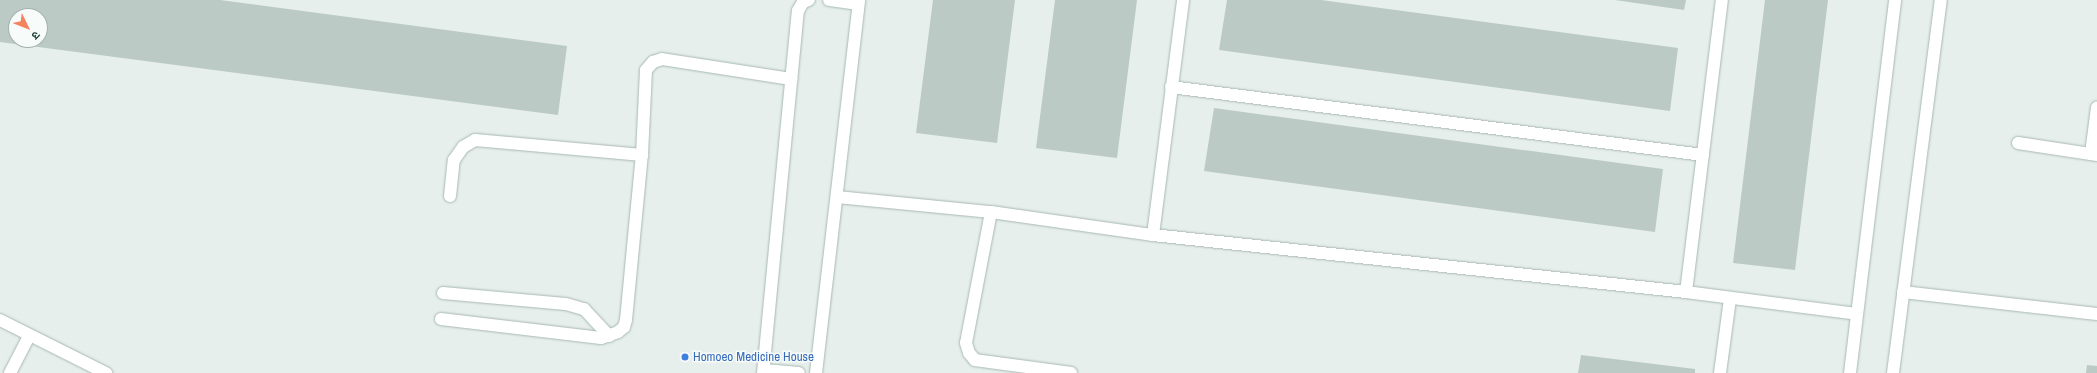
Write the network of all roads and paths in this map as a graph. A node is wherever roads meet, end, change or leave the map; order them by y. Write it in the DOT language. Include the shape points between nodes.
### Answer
graph roads {
  1 [pos="809,0"];
  2 [pos="829,0"];
  3 [pos="1182,0"];
  4 [pos="1722,0"];
  5 [pos="1895,0"];
  6 [pos="1941,0"];
  7 [pos="858,2"];
  8 [pos="791,79"];
  9 [pos="1171,87"];
  10 [pos="2097,107"];
  11 [pos="2018,143"];
  12 [pos="2094,154"];
  13 [pos="642,155"];
  14 [pos="1703,155"];
  15 [pos="450,196"];
  16 [pos="837,197"];
  17 [pos="991,212"];
  18 [pos="1153,235"];
  19 [pos="1686,292"];
  20 [pos="1903,292"];
  21 [pos="444,293"];
  22 [pos="1730,299"];
  23 [pos="1857,314"];
  24 [pos="2097,314"];
  25 [pos="441,318"];
  26 [pos="0,320"];
  27 [pos="29,336"];
  28 [pos="608,336"];
  29 [pos="764,372"];
  30 [pos="10,373"];
  31 [pos="106,373"];
  32 [pos="799,373"];
  33 [pos="816,373"];
  34 [pos="1072,373"];
  35 [pos="1720,373"];
  36 [pos="1850,373"];
  37 [pos="1893,373"];
  1 -- 8 [label="street" via="802,2 798,11"];
  2 -- 7 [label="street"];
  3 -- 9 [label="street"];
  4 -- 14 [label="street"];
  5 -- 23 [label="street"];
  6 -- 20 [label="street"];
  7 -- 16 [label="street"];
  8 -- 13 [label="street" via="662,59 653,62 646,70"];
  8 -- 29 [label="street"];
  9 -- 14 [label="street"];
  9 -- 18 [label="street"];
  10 -- 12 [label="street"];
  11 -- 12 [label="street"];
  13 -- 15 [label="street" via="475,140 463,147 454,160"];
  13 -- 28 [label="street" via="626,320 624,327"];
  14 -- 19 [label="street"];
  16 -- 17 [label="street"];
  16 -- 33 [label="street"];
  17 -- 18 [label="street"];
  17 -- 34 [label="street" via="966,343 969,353 975,360"];
  18 -- 19 [label="street"];
  19 -- 22 [label="street"];
  20 -- 24 [label="street"];
  20 -- 37 [label="street"];
  21 -- 28 [label="street" via="566,304 584,309"];
  22 -- 23 [label="street"];
  22 -- 35 [label="street"];
  23 -- 36 [label="street"];
  25 -- 28 [label="street" via="601,338"];
  26 -- 27 [label="street"];
  27 -- 30 [label="street"];
  27 -- 31 [label="street"];
  29 -- 32 [label="street"];
}
